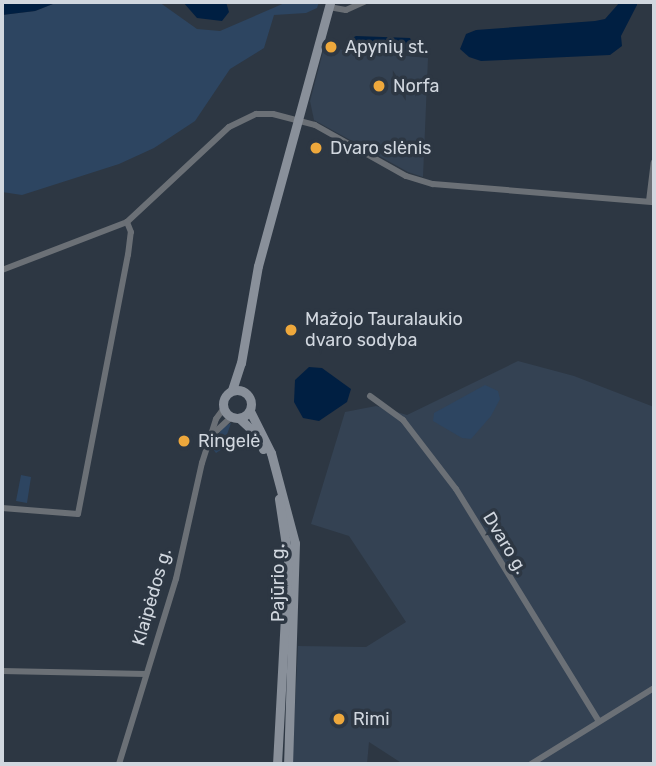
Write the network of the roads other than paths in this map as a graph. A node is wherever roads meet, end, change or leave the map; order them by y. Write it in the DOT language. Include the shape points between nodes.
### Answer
graph roads {
  1 [pos="364,2"];
  2 [pos="330,5"];
  3 [pos="298,120"];
  4 [pos="654,163"];
  5 [pos="652,201"];
  6 [pos="127,222"];
  7 [pos="2,270"];
  8 [pos="241,363"];
  9 [pos="232,390"];
  10 [pos="246,392"];
  11 [pos="370,396"];
  12 [pos="224,408"];
  13 [pos="250,411"];
  14 [pos="235,417"];
  15 [pos="211,436"];
  16 [pos="2,508"];
  17 [pos="2,671"];
  18 [pos="146,674"];
  19 [pos="654,688"];
  20 [pos="598,720"];
  21 [pos="119,764"];
  22 [pos="276,764"];
  23 [pos="288,764"];
  24 [pos="531,764"];
  1 -- 2 [label="street" via="346,10"];
  2 -- 3 [label="main road"];
  3 -- 5 [label="street" via="406,176 433,184"];
  3 -- 6 [label="street" via="256,114 238,121"];
  3 -- 8 [label="main road, Pajūrio g." via="258,265"];
  4 -- 5 [label="street"];
  6 -- 7 [label="street"];
  6 -- 16 [label="street" via="131,232 128,255 78,514"];
  8 -- 9 [label="main road, Pajūrio g."];
  8 -- 10 [label="main road, Pajūrio g."];
  9 -- 10 [label="main road"];
  9 -- 12 [label="main road, Pajūrio g." via="225,395"];
  10 -- 13 [label="main road, Pajūrio g." via="252,403"];
  11 -- 20 [label="street, Dvaro g." via="402,420 456,489"];
  12 -- 14 [label="main road, Pajūrio g."];
  12 -- 15 [label="street, Klaipėdos g."];
  13 -- 14 [label="main road"];
  13 -- 23 [label="main road, Pajūrio g." via="271,453 295,543"];
  14 -- 15 [label="street"];
  14 -- 22 [label="main road, Pajūrio g." via="262,445 281,505 287,545"];
  15 -- 18 [label="street, Klaipėdos g." via="176,579"];
  17 -- 18 [label="street"];
  18 -- 21 [label="street, Klaipėdos g."];
  19 -- 20 [label="street"];
  20 -- 24 [label="street"];
}
